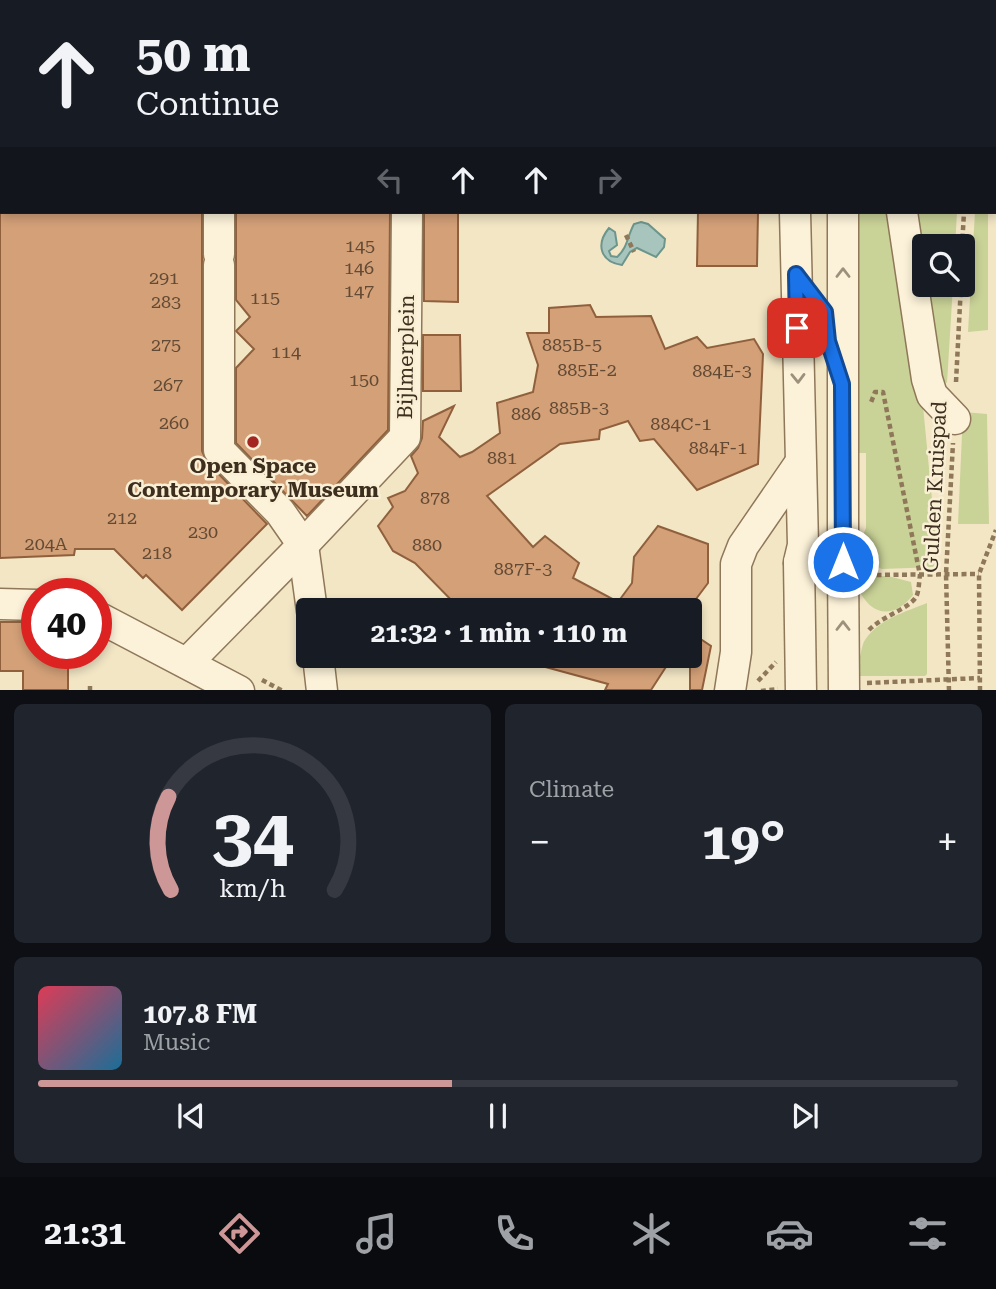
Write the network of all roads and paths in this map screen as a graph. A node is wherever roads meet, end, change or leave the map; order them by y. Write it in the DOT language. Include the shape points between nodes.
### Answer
graph roads {
  1 [pos="219,214"];
  2 [pos="407,214"];
  3 [pos="795,214"];
  4 [pos="843,214"];
  5 [pos="902,214"];
  6 [pos="964,214"];
  7 [pos="963,234"];
  8 [pos="626,235"];
  9 [pos="634,252"];
  10 [pos="796,274"];
  11 [pos="960,297"];
  12 [pos="842,384"];
  13 [pos="869,412"];
  14 [pos="955,419"];
  15 [pos="800,463"];
  16 [pos="996,530"];
  17 [pos="303,545"];
  18 [pos="946,574"];
  19 [pos="920,575"];
  20 [pos="979,575"];
  21 [pos="310,598"];
  22 [pos="0,604"];
  23 [pos="21,605"];
  24 [pos="112,625"];
  25 [pos="867,633"];
  26 [pos="187,663"];
  27 [pos="320,668"];
  28 [pos="237,690"];
  29 [pos="325,690"];
  30 [pos="730,690"];
  31 [pos="801,690"];
  32 [pos="844,690"];
  33 [pos="949,690"];
  34 [pos="980,690"];
  1 -- 17 [label="street" via="228,332 219,450 280,512"];
  2 -- 17 [label="street, Bijlmerplein" via="405,437"];
  3 -- 10 [label="street"];
  12 -- 4 [label="street, one-way"];
  5 -- 14 [label="street" via="927,379 932,395"];
  6 -- 7 [label="path"];
  8 -- 9 [label="path"];
  10 -- 12 [label="street" via="825,312 828,341"];
  10 -- 15 [label="street, one-way"];
  11 -- 14 [label="path, Gulden Kruispad"];
  32 -- 12 [label="street, one-way, bridge"];
  13 -- 19 [label="path" via="875,392 883,392"];
  14 -- 18 [label="path, Gulden Kruispad"];
  15 -- 30 [label="street" via="743,546 736,564 736,652"];
  15 -- 31 [label="street, bridge"];
  16 -- 20 [label="path"];
  17 -- 21 [label="street"];
  17 -- 26 [label="street, Bijlmerplein"];
  18 -- 19 [label="path"];
  18 -- 20 [label="path"];
  18 -- 33 [label="path, Gulden Kruispad"];
  19 -- 25 [label="path" via="917,596 911,603"];
  20 -- 34 [label="path"];
  22 -- 23 [label="street"];
  24 -- 26 [label="street"];
  26 -- 28 [label="street"];
  27 -- 29 [label="street"];
}
